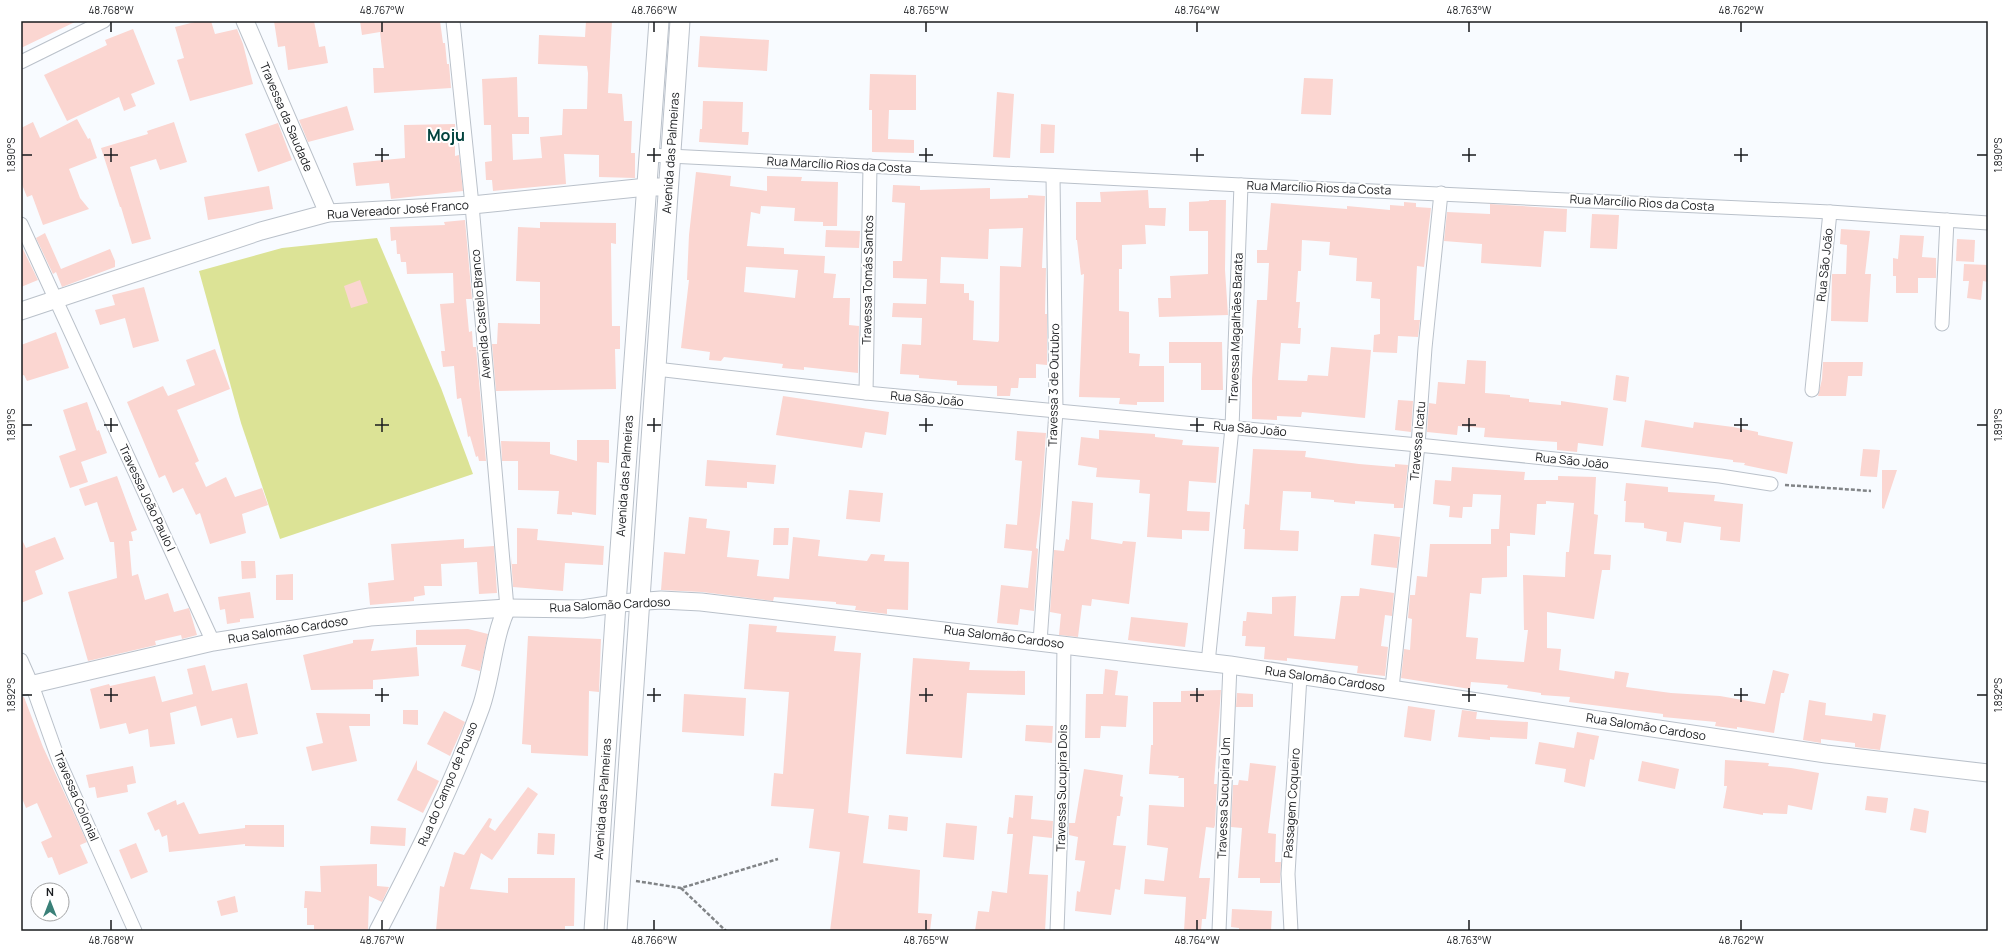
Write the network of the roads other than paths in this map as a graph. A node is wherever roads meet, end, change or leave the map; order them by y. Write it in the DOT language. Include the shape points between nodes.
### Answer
graph roads {
  1 [pos="104,21"];
  2 [pos="245,21"];
  3 [pos="453,21"];
  4 [pos="659,21"];
  5 [pos="680,21"];
  6 [pos="21,62"];
  7 [pos="649,155"];
  8 [pos="670,157"];
  9 [pos="870,166"];
  10 [pos="1053,176"];
  11 [pos="1241,185"];
  12 [pos="647,187"];
  13 [pos="669,187"];
  14 [pos="1441,193"];
  15 [pos="472,205"];
  16 [pos="1830,212"];
  17 [pos="328,213"];
  18 [pos="1947,220"];
  19 [pos="1988,223"];
  20 [pos="21,224"];
  21 [pos="56,300"];
  22 [pos="21,311"];
  23 [pos="1942,324"];
  24 [pos="656,369"];
  25 [pos="1812,390"];
  26 [pos="866,393"];
  27 [pos="1056,411"];
  28 [pos="1232,428"];
  29 [pos="1418,445"];
  30 [pos="1771,484"];
  31 [pos="640,601"];
  32 [pos="616,604"];
  33 [pos="507,608"];
  34 [pos="213,642"];
  35 [pos="1040,642"];
  36 [pos="1064,644"];
  37 [pos="21,660"];
  38 [pos="1208,663"];
  39 [pos="1230,665"];
  40 [pos="1300,676"];
  41 [pos="26,686"];
  42 [pos="1392,688"];
  43 [pos="1988,773"];
  44 [pos="135,931"];
  45 [pos="378,931"];
  46 [pos="594,931"];
  47 [pos="617,931"];
  48 [pos="1058,931"];
  49 [pos="1219,931"];
  50 [pos="1291,931"];
  1 -- 6 [label="street"];
  2 -- 17 [label="street, Travessa da Saudade"];
  3 -- 15 [label="street, Avenida Castelo Branco"];
  4 -- 7 [label="main road, Avenida das Palmeiras"];
  5 -- 8 [label="main road, Avenida das Palmeiras"];
  7 -- 8 [label="street, Rua Marcílio Rios da Costa"];
  7 -- 12 [label="main road, Avenida das Palmeiras"];
  8 -- 9 [label="street, Rua Marcílio Rios da Costa"];
  8 -- 13 [label="main road, Avenida das Palmeiras"];
  9 -- 10 [label="street, Rua Marcílio Rios da Costa"];
  9 -- 26 [label="street, Travessa Tomás Santos"];
  10 -- 11 [label="street, Rua Marcílio Rios da Costa"];
  10 -- 27 [label="street, Travessa 3 de Outubro"];
  11 -- 14 [label="street, Rua Marcílio Rios da Costa"];
  11 -- 28 [label="street, Travessa Magalhães Barata"];
  12 -- 13 [label="street, Rua Vereador José Franco"];
  12 -- 15 [label="street, Rua Vereador José Franco"];
  12 -- 32 [label="main road, Avenida das Palmeiras"];
  13 -- 24 [label="main road, Avenida das Palmeiras"];
  14 -- 16 [label="street, Rua Marcílio Rios da Costa"];
  14 -- 29 [label="street, Travessa Icatu"];
  15 -- 17 [label="street, Rua Vereador José Franco"];
  15 -- 33 [label="street, Avenida Castelo Branco"];
  16 -- 18 [label="street, Rua Marcílio Rios da Costa"];
  16 -- 25 [label="street, Rua São João"];
  17 -- 21 [label="street, Rua Vereador José Franco" via="261,231"];
  18 -- 19 [label="street, Rua Marcílio Rios da Costa"];
  18 -- 23 [label="street"];
  20 -- 21 [label="street, Travessa João Paulo I"];
  21 -- 22 [label="street, Rua Vereador José Franco"];
  21 -- 34 [label="street, Travessa João Paulo I"];
  24 -- 26 [label="street, Rua São João"];
  24 -- 31 [label="main road, Avenida das Palmeiras"];
  26 -- 27 [label="street, Rua São João"];
  27 -- 28 [label="street, Rua São João"];
  27 -- 35 [label="street, Travessa 3 de Outubro"];
  28 -- 29 [label="street, Rua São João"];
  28 -- 38 [label="street, Travessa Magalhães Barata"];
  29 -- 30 [label="street, Rua São João" via="1720,476"];
  29 -- 42 [label="street, Travessa Icatu"];
  31 -- 32 [label="street, Rua Salomão Cardoso"];
  31 -- 35 [label="street, Rua Salomão Cardoso" via="701,602"];
  31 -- 47 [label="main road, Avenida das Palmeiras"];
  32 -- 33 [label="street, Rua Salomão Cardoso" via="582,609"];
  32 -- 46 [label="main road, Avenida das Palmeiras"];
  33 -- 34 [label="street, Rua Salomão Cardoso" via="370,617"];
  33 -- 45 [label="street, Rua do Campo de Pouso" via="500,624 482,705 464,753 418,854"];
  34 -- 41 [label="street, Rua Salomão Cardoso"];
  35 -- 36 [label="street, Rua Salomão Cardoso"];
  36 -- 38 [label="street, Rua Salomão Cardoso"];
  36 -- 48 [label="street, Travessa Sucupira Dois"];
  37 -- 41 [label="street, Travessa Colonial"];
  38 -- 39 [label="street, Rua Salomão Cardoso"];
  39 -- 40 [label="street, Rua Salomão Cardoso"];
  39 -- 49 [label="street, Travessa Sucupira Um"];
  40 -- 42 [label="street, Rua Salomão Cardoso"];
  40 -- 50 [label="street, Passagem Coqueiro" via="1288,874"];
  41 -- 44 [label="street, Travessa Colonial"];
  42 -- 43 [label="street, Rua Salomão Cardoso" via="1826,754"];
}
